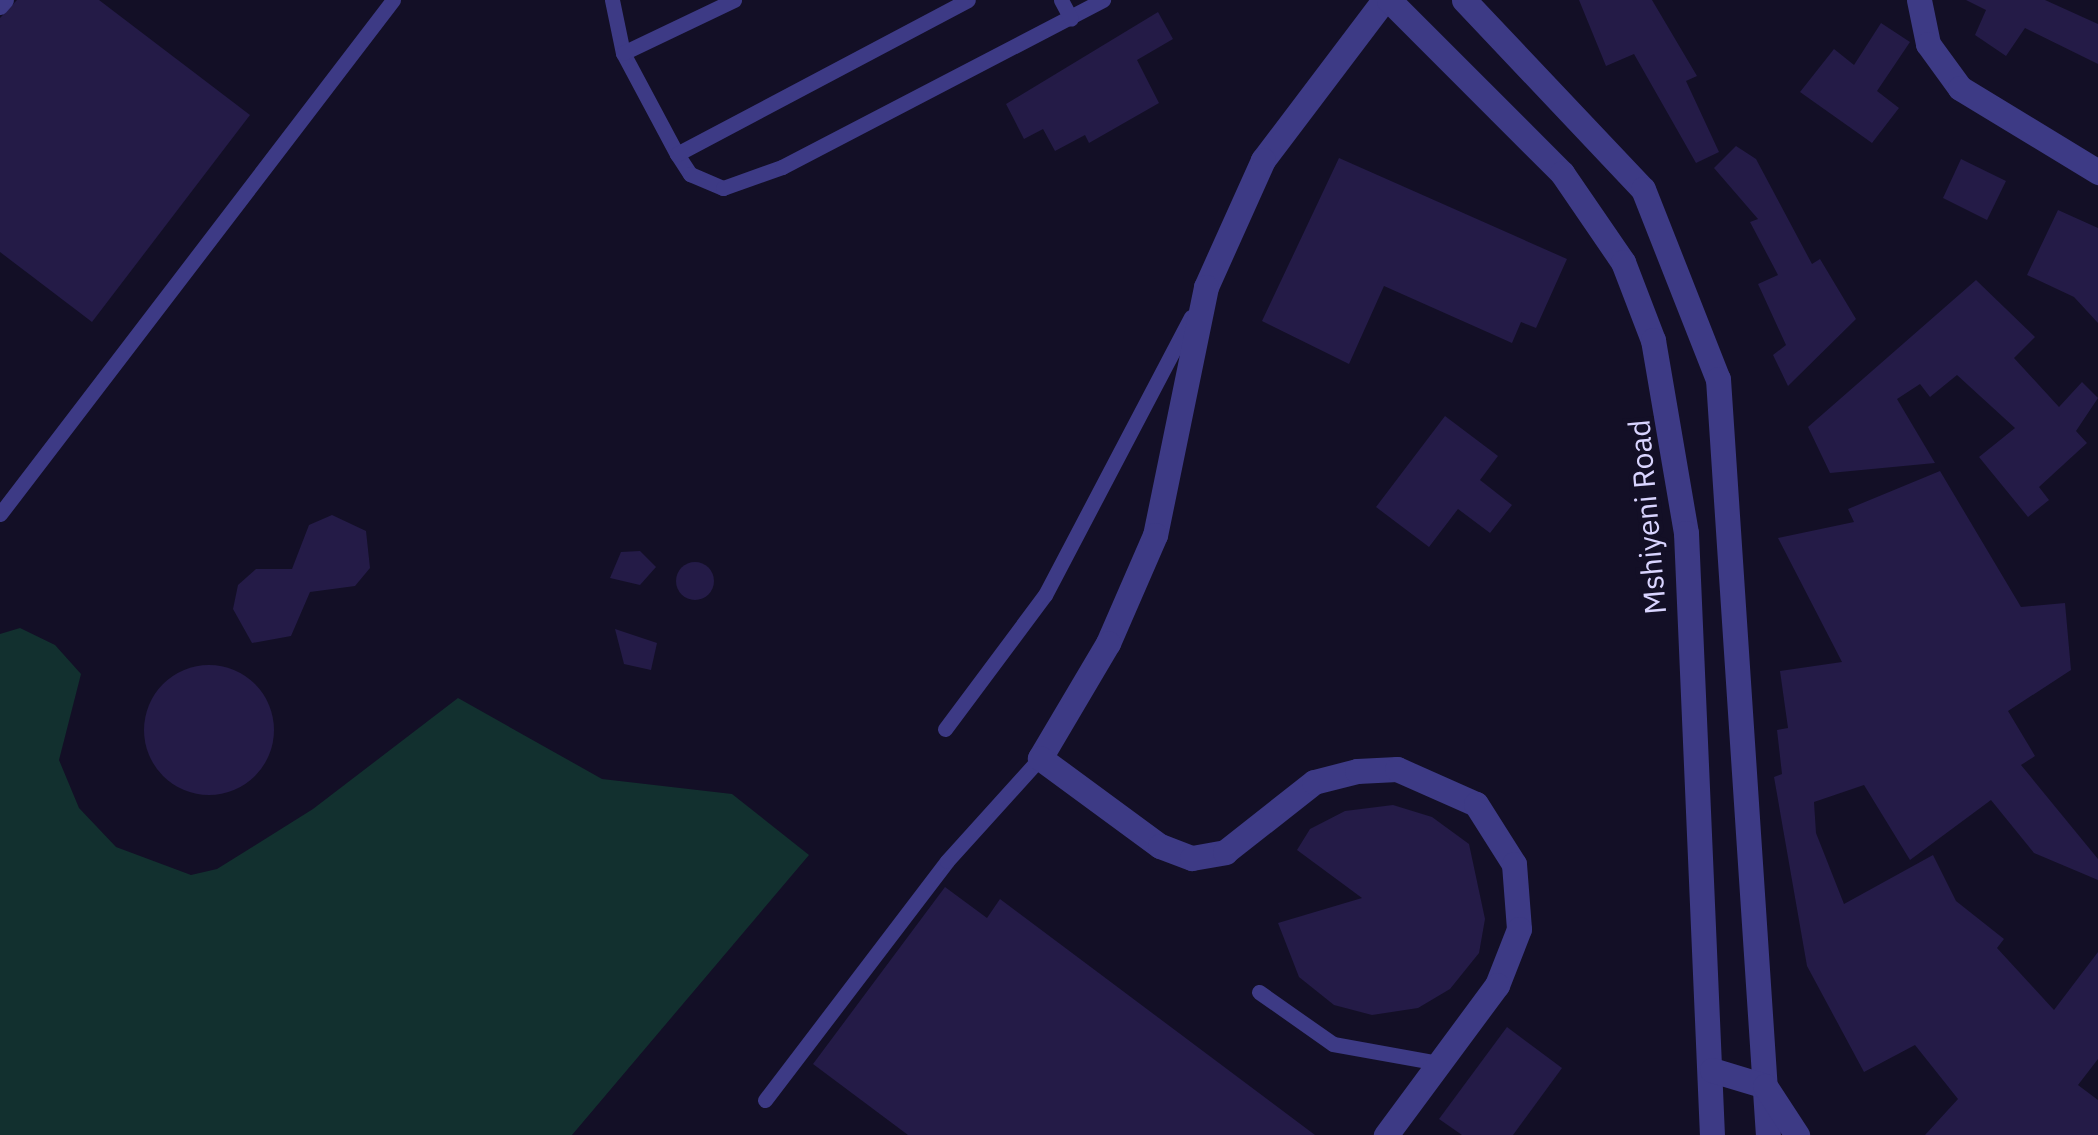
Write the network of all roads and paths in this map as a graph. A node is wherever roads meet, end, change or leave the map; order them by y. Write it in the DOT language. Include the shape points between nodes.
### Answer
graph roads {
  1 [pos="6,0"];
  2 [pos="393,0"];
  3 [pos="612,0"];
  4 [pos="734,0"];
  5 [pos="968,0"];
  6 [pos="1061,0"];
  7 [pos="1103,0"];
  8 [pos="1386,0"];
  9 [pos="1464,0"];
  10 [pos="1918,0"];
  11 [pos="0,8"];
  12 [pos="1071,20"];
  13 [pos="624,53"];
  14 [pos="677,154"];
  15 [pos="2098,172"];
  16 [pos="1206,286"];
  17 [pos="0,514"];
  18 [pos="945,730"];
  19 [pos="1040,758"];
  20 [pos="1259,992"];
  21 [pos="1439,1062"];
  22 [pos="1712,1070"];
  23 [pos="1765,1086"];
  24 [pos="766,1100"];
  25 [pos="1712,1131"];
  26 [pos="1386,1135"];
  27 [pos="1768,1135"];
  28 [pos="1797,1135"];
  1 -- 11 [label="lane"];
  2 -- 17 [label="lane"];
  3 -- 13 [label="lane"];
  4 -- 13 [label="lane"];
  5 -- 14 [label="lane"];
  6 -- 12 [label="lane"];
  7 -- 12 [label="lane"];
  8 -- 16 [label="street" via="1262,160"];
  8 -- 22 [label="street, Mshiyeni Road" via="1562,172 1623,262 1653,340 1686,533"];
  9 -- 23 [label="street" via="1643,190 1718,379"];
  10 -- 15 [label="street" via="1928,44 1960,88"];
  12 -- 14 [label="lane" via="740,186 698,180"];
  13 -- 14 [label="lane"];
  16 -- 18 [label="lane" via="1065,563"];
  16 -- 19 [label="street" via="1155,535 1108,643"];
  19 -- 21 [label="street" via="1160,846 1192,858 1226,852 1314,782 1356,771 1397,769 1476,804 1514,864 1519,929 1497,986"];
  19 -- 24 [label="lane" via="947,862"];
  20 -- 21 [label="lane" via="1333,1044"];
  21 -- 26 [label="street"];
  22 -- 23 [label="street"];
  22 -- 25 [label="street, Mshiyeni Road"];
  23 -- 27 [label="street"];
  23 -- 28 [label="street"];
}
